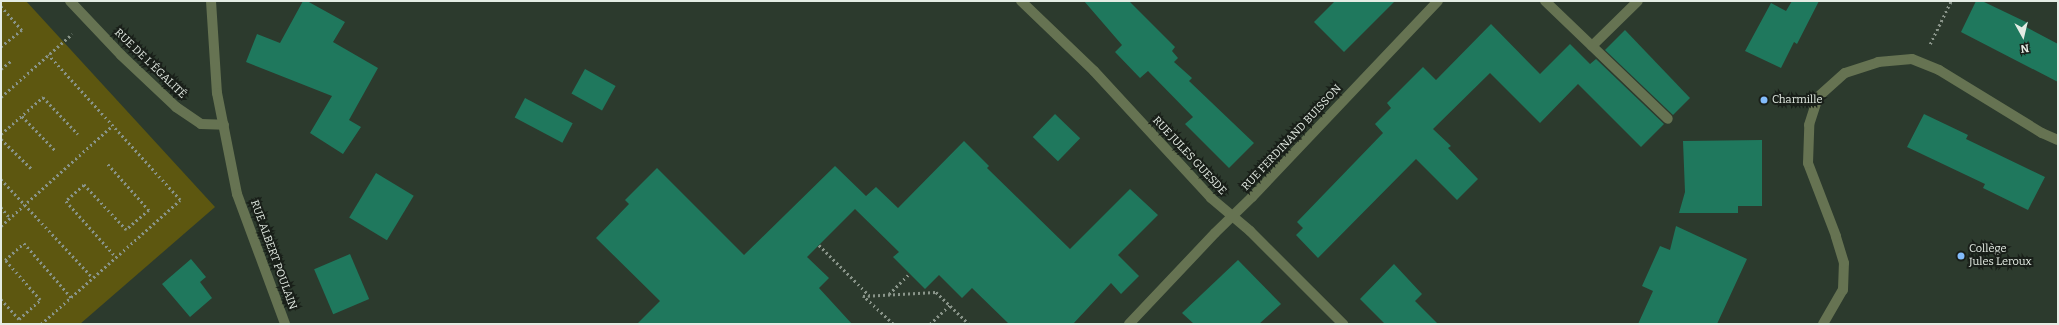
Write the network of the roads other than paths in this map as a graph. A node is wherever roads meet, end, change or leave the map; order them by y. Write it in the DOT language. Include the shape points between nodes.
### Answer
graph roads {
  1 [pos="70,1"];
  2 [pos="211,1"];
  3 [pos="1021,1"];
  4 [pos="1438,1"];
  5 [pos="1545,1"];
  6 [pos="1638,1"];
  7 [pos="1592,46"];
  8 [pos="1668,119"];
  9 [pos="224,125"];
  10 [pos="2058,140"];
  11 [pos="1234,217"];
  12 [pos="285,324"];
  13 [pos="1129,324"];
  14 [pos="1343,324"];
  15 [pos="1823,324"];
  1 -- 9 [label="street, RUE DE L'ÉGALITÉ" via="176,107 201,124"];
  2 -- 9 [label="street, RUE ALBERT POULAIN" via="217,93"];
  3 -- 11 [label="street, RUE JULES GUESDE" via="1094,71 1211,198"];
  4 -- 11 [label="street, RUE FERDINAND BUISSON"];
  5 -- 7 [label="street"];
  6 -- 7 [label="street"];
  7 -- 8 [label="street"];
  9 -- 12 [label="street, RUE ALBERT POULAIN" via="237,194"];
  10 -- 15 [label="street" via="2042,133 1939,70 1912,60 1878,62 1845,73 1818,97 1809,125 1808,163 1844,263 1843,290"];
  11 -- 13 [label="street, RUE FERDINAND BUISSON" via="1215,233"];
  11 -- 14 [label="street, RUE JULES GUESDE"];
}
